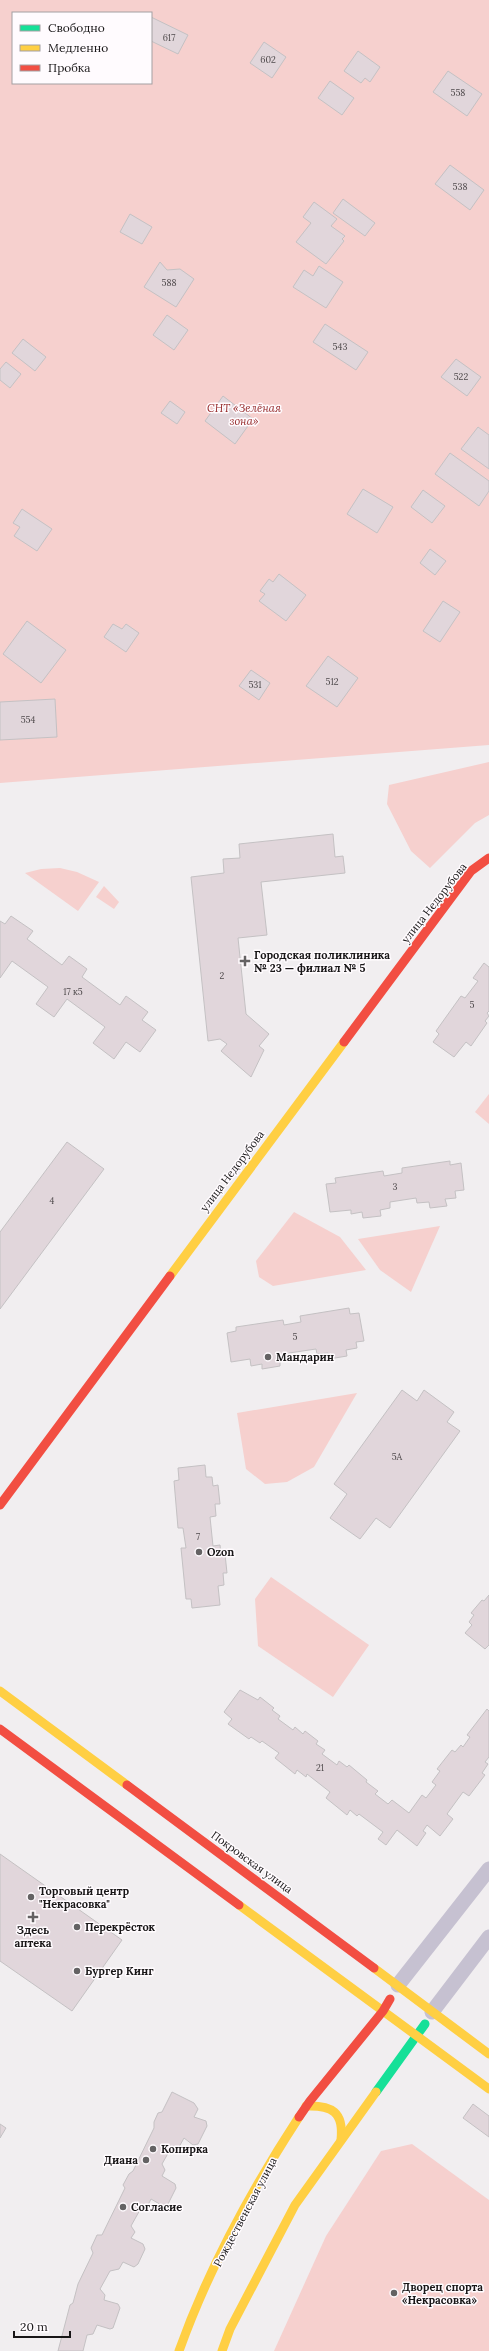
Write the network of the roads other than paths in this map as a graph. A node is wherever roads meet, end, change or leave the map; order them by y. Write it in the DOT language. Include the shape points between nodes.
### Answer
graph roads {
  1 [pos="489,858"];
  2 [pos="0,1504"];
  3 [pos="0,1691"];
  4 [pos="0,1729"];
  5 [pos="489,1869"];
  6 [pos="489,1937"];
  7 [pos="398,1985"];
  8 [pos="383,2011"];
  9 [pos="432,2012"];
  10 [pos="419,2036"];
  11 [pos="489,2054"];
  12 [pos="489,2089"];
  13 [pos="306,2106"];
  14 [pos="341,2140"];
  15 [pos="179,2351"];
  16 [pos="222,2351"];
  1 -- 2 [label="street, улица Недорубова" via="471,871"];
  3 -- 7 [label="street, Покровская улица"];
  4 -- 8 [label="street"];
  5 -- 7 [label="street"];
  6 -- 9 [label="street"];
  7 -- 8 [label="street, Рождественская улица"];
  7 -- 9 [label="street, Покровская улица"];
  8 -- 10 [label="street"];
  8 -- 13 [label="street, Рождественская улица"];
  9 -- 10 [label="street"];
  9 -- 11 [label="street, Покровская улица"];
  10 -- 12 [label="street"];
  10 -- 14 [label="street"];
  13 -- 14 [label="street" via="319,2105 330,2108 340,2117 343,2130"];
  13 -- 15 [label="street, Рождественская улица" via="264,2171 193,2311"];
  14 -- 16 [label="street" via="295,2205 230,2329"];
}
